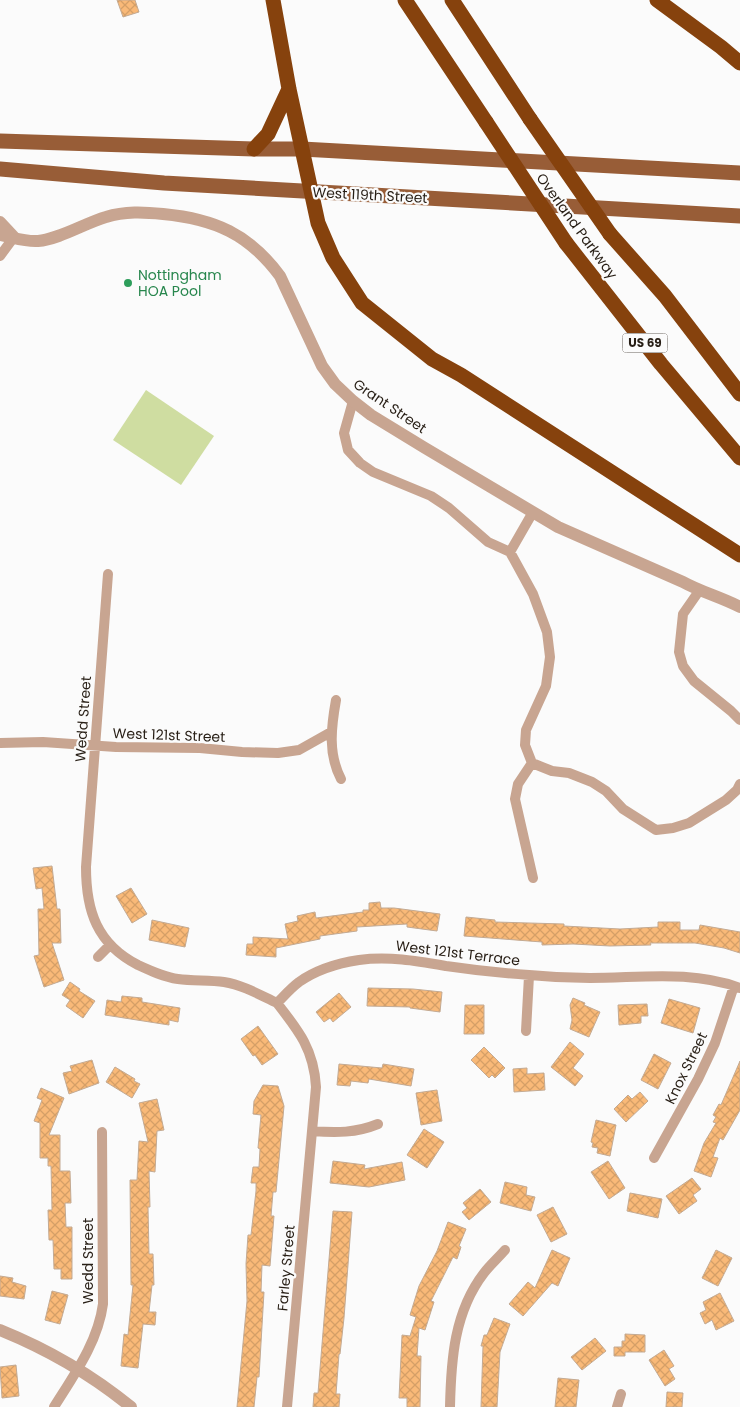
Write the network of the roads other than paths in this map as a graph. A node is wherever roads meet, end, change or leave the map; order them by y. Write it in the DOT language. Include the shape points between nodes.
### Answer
graph roads {
  1 [pos="273,0"];
  2 [pos="405,0"];
  3 [pos="452,0"];
  4 [pos="657,0"];
  5 [pos="740,63"];
  6 [pos="289,88"];
  7 [pos="0,141"];
  8 [pos="254,149"];
  9 [pos="302,149"];
  10 [pos="0,169"];
  11 [pos="740,173"];
  12 [pos="311,192"];
  13 [pos="740,216"];
  14 [pos="0,222"];
  15 [pos="0,235"];
  16 [pos="14,237"];
  17 [pos="0,256"];
  18 [pos="740,394"];
  19 [pos="353,401"];
  20 [pos="740,458"];
  21 [pos="533,512"];
  22 [pos="510,552"];
  23 [pos="740,555"];
  24 [pos="108,574"];
  25 [pos="699,591"];
  26 [pos="740,607"];
  27 [pos="336,700"];
  28 [pos="740,720"];
  29 [pos="331,732"];
  30 [pos="0,743"];
  31 [pos="95,746"];
  32 [pos="532,763"];
  33 [pos="342,779"];
  34 [pos="740,784"];
  35 [pos="533,878"];
  36 [pos="110,945"];
  37 [pos="98,957"];
  38 [pos="529,976"];
  39 [pos="737,987"];
  40 [pos="277,1003"];
  41 [pos="526,1031"];
  42 [pos="378,1124"];
  43 [pos="312,1131"];
  44 [pos="102,1132"];
  45 [pos="654,1158"];
  46 [pos="505,1250"];
  47 [pos="0,1330"];
  48 [pos="77,1368"];
  49 [pos="621,1394"];
  50 [pos="54,1407"];
  51 [pos="131,1407"];
  52 [pos="287,1407"];
  53 [pos="450,1407"];
  54 [pos="617,1407"];
  1 -- 6 [label="highway"];
  2 -- 20 [label="highway, Overland Parkway / US 69, bridge" via="566,242 661,364"];
  3 -- 18 [label="highway, Overland Parkway / US 69, bridge" via="610,234 665,296"];
  4 -- 5 [label="highway"];
  6 -- 8 [label="highway" via="268,134"];
  6 -- 9 [label="highway"];
  7 -- 8 [label="main road"];
  8 -- 9 [label="main road"];
  9 -- 11 [label="main road"];
  9 -- 12 [label="highway"];
  10 -- 12 [label="main road, West 119th Street"];
  12 -- 13 [label="main road, West 119th Street"];
  12 -- 23 [label="highway" via="318,223 333,258 362,304 432,359"];
  14 -- 16 [label="street"];
  15 -- 16 [label="street, Grant Street"];
  16 -- 17 [label="street"];
  16 -- 19 [label="street, Grant Street" via="39,241 107,216 131,212 193,217 228,229 259,250 275,270 322,366"];
  19 -- 21 [label="street, Grant Street"];
  19 -- 22 [label="street" via="344,433 348,450 360,463 373,472 431,496 488,542"];
  21 -- 22 [label="street"];
  21 -- 25 [label="street, Grant Street" via="558,527"];
  22 -- 32 [label="street" via="533,594 550,646 546,686 526,730 525,746"];
  24 -- 31 [label="street, Wedd Street"];
  25 -- 26 [label="street, Grant Street"];
  25 -- 28 [label="street" via="683,614 678,652 694,681"];
  27 -- 29 [label="street"];
  29 -- 31 [label="street, West 121st Street" via="299,750 278,753"];
  29 -- 33 [label="street" via="332,752"];
  30 -- 31 [label="street, West 121st Street"];
  31 -- 36 [label="street, Wedd Street" via="86,886 93,916"];
  32 -- 34 [label="street" via="592,782 623,809 656,830 689,823 726,800"];
  32 -- 35 [label="street" via="518,784 515,799"];
  36 -- 37 [label="street"];
  36 -- 40 [label="street" via="122,957 157,974 225,982"];
  38 -- 39 [label="street, West 121st Terrace" via="694,977"];
  38 -- 40 [label="street, West 121st Terrace" via="410,960 358,960 312,975"];
  38 -- 41 [label="street, West 121st Terrace"];
  39 -- 45 [label="street, Knox Street" via="698,1079"];
  40 -- 43 [label="street, Farley Street" via="305,1040 311,1057 316,1087"];
  42 -- 43 [label="street" via="349,1132"];
  43 -- 52 [label="street, Farley Street"];
  44 -- 48 [label="street, Wedd Street" via="103,1304 96,1332"];
  46 -- 53 [label="street" via="484,1273 462,1315 455,1338"];
  47 -- 48 [label="street"];
  48 -- 50 [label="street, Wedd Street"];
  48 -- 51 [label="street"];
  49 -- 54 [label="street"];
}
